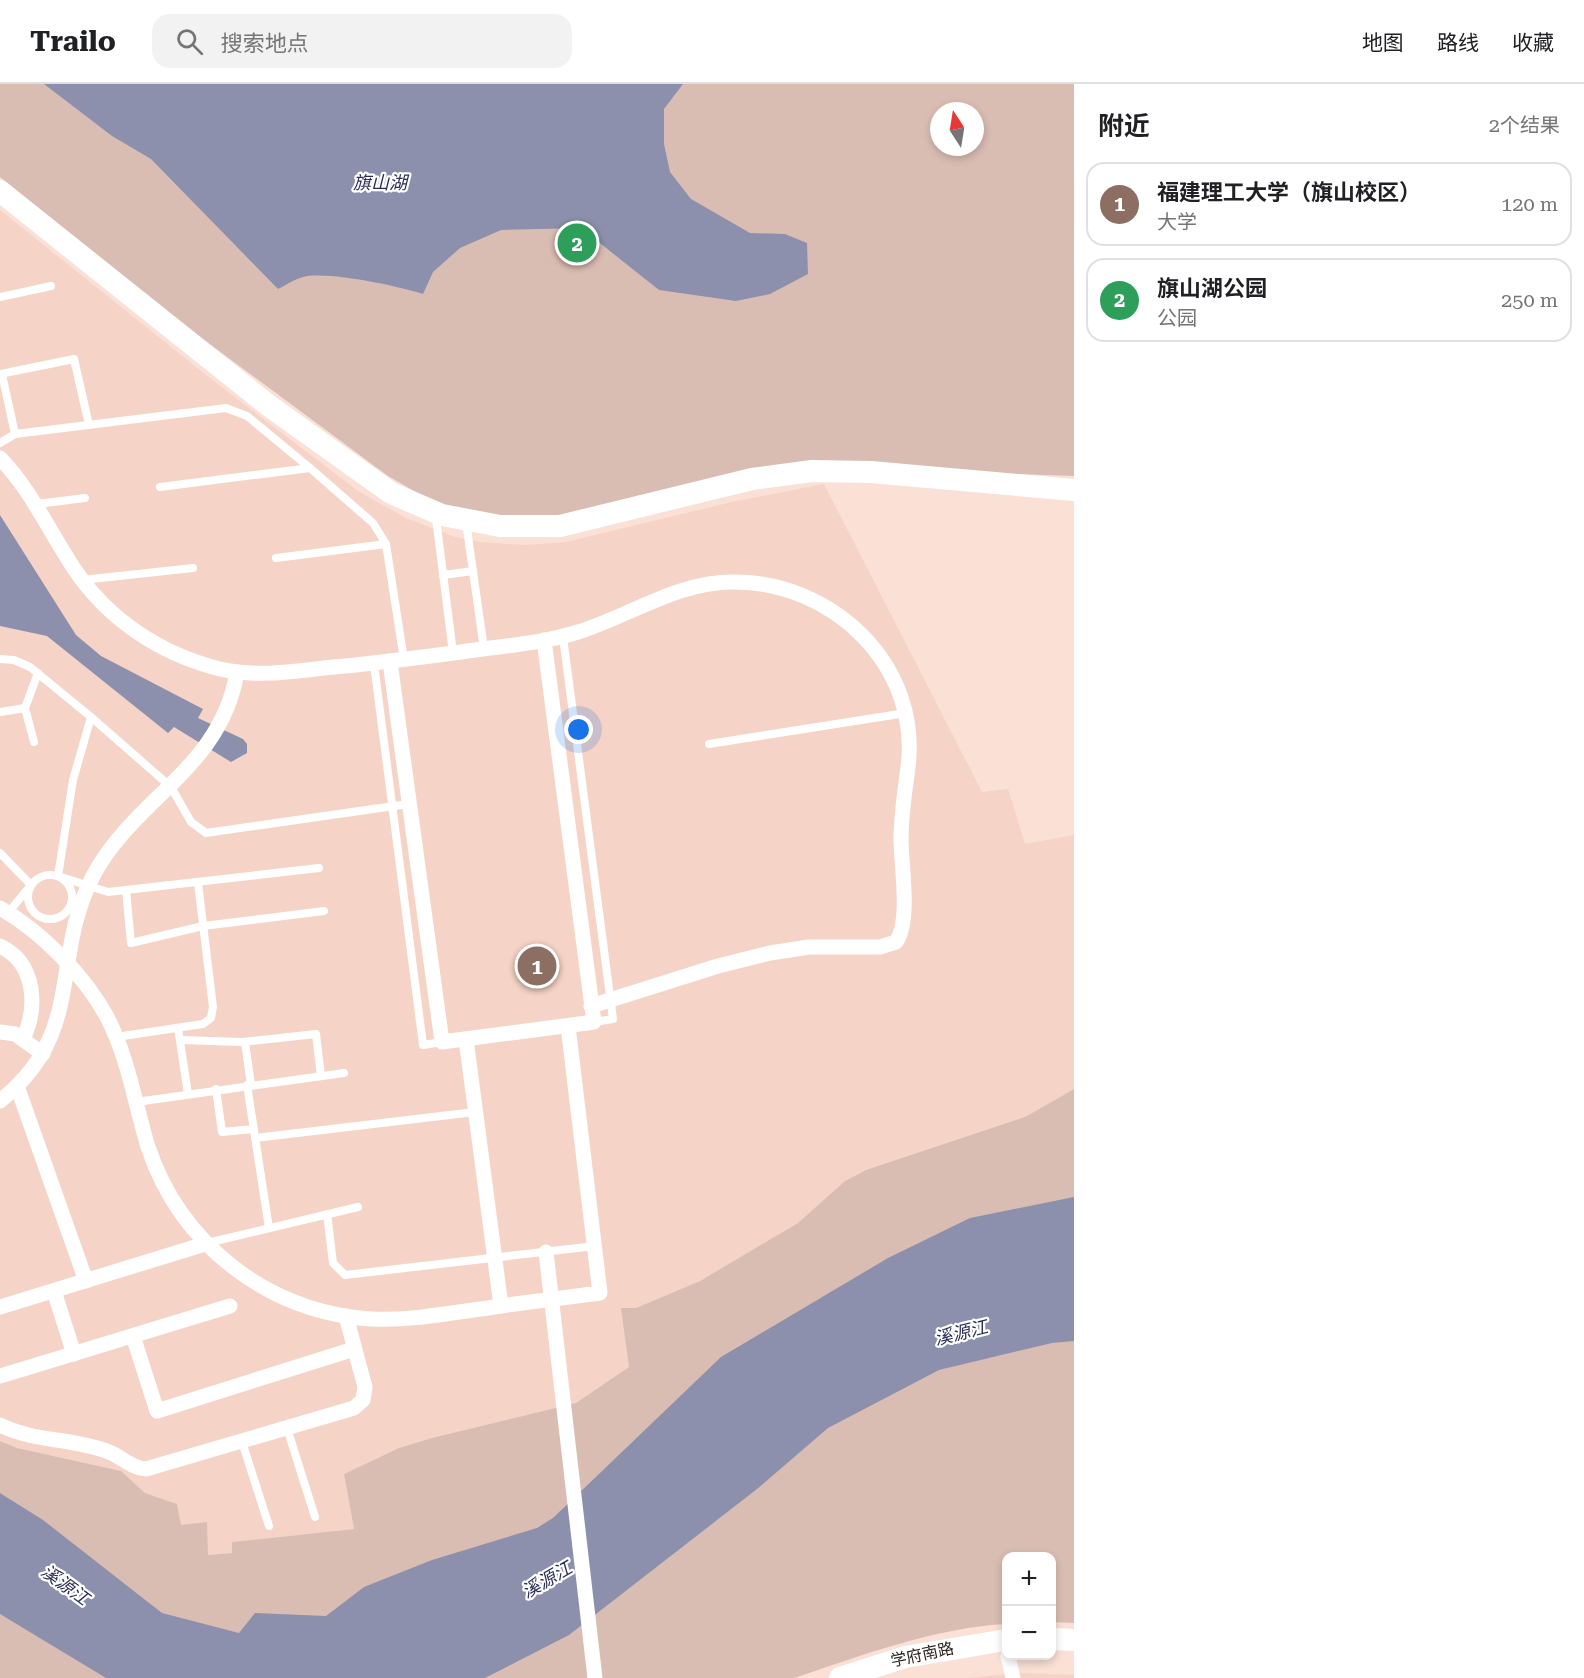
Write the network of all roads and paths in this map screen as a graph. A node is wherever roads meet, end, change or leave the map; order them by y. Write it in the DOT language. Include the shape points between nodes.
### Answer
graph roads {
  1 [pos="0,191"];
  2 [pos="51,286"];
  3 [pos="0,297"];
  4 [pos="1,374"];
  5 [pos="89,425"];
  6 [pos="15,434"];
  7 [pos="0,443"];
  8 [pos="0,458"];
  9 [pos="310,468"];
  10 [pos="160,487"];
  11 [pos="1074,490"];
  12 [pos="85,498"];
  13 [pos="37,504"];
  14 [pos="436,513"];
  15 [pos="466,521"];
  16 [pos="386,544"];
  17 [pos="276,558"];
  18 [pos="194,568"];
  19 [pos="473,571"];
  20 [pos="443,575"];
  21 [pos="82,580"];
  22 [pos="563,637"];
  23 [pos="544,640"];
  24 [pos="484,649"];
  25 [pos="453,653"];
  26 [pos="0,659"];
  27 [pos="397,661"];
  28 [pos="374,664"];
  29 [pos="237,672"];
  30 [pos="38,673"];
  31 [pos="25,708"];
  32 [pos="0,712"];
  33 [pos="907,713"];
  34 [pos="92,717"];
  35 [pos="34,742"];
  36 [pos="709,744"];
  37 [pos="171,787"];
  38 [pos="408,804"];
  39 [pos="391,807"];
  40 [pos="0,854"];
  41 [pos="319,868"];
  42 [pos="57,876"];
  43 [pos="198,883"];
  44 [pos="31,885"];
  45 [pos="88,888"];
  46 [pos="126,890"];
  47 [pos="4,911"];
  48 [pos="324,911"];
  49 [pos="203,926"];
  50 [pos="0,946"];
  51 [pos="67,966"];
  52 [pos="610,1000"];
  53 [pos="591,1006"];
  54 [pos="594,1022"];
  55 [pos="568,1026"];
  56 [pos="178,1028"];
  57 [pos="0,1032"];
  58 [pos="116,1037"];
  59 [pos="23,1039"];
  60 [pos="466,1039"];
  61 [pos="180,1040"];
  62 [pos="246,1042"];
  63 [pos="442,1042"];
  64 [pos="43,1054"];
  65 [pos="344,1073"];
  66 [pos="321,1076"];
  67 [pos="249,1085"];
  68 [pos="17,1086"];
  69 [pos="216,1089"];
  70 [pos="188,1094"];
  71 [pos="0,1101"];
  72 [pos="136,1102"];
  73 [pos="475,1112"];
  74 [pos="254,1129"];
  75 [pos="255,1138"];
  76 [pos="358,1207"];
  77 [pos="327,1214"];
  78 [pos="269,1228"];
  79 [pos="205,1244"];
  80 [pos="595,1246"];
  81 [pos="546,1252"];
  82 [pos="494,1259"];
  83 [pos="86,1281"];
  84 [pos="54,1291"];
  85 [pos="551,1299"];
  86 [pos="231,1306"];
  87 [pos="501,1306"];
  88 [pos="0,1307"];
  89 [pos="346,1316"];
  90 [pos="133,1336"];
  91 [pos="354,1349"];
  92 [pos="74,1353"];
  93 [pos="0,1376"];
  94 [pos="0,1425"];
  95 [pos="286,1428"];
  96 [pos="242,1442"];
  97 [pos="315,1517"];
  98 [pos="269,1526"];
  99 [pos="1056,1639"];
  100 [pos="1074,1640"];
  101 [pos="1002,1647"];
  102 [pos="1009,1660"];
  103 [pos="595,1678"];
  104 [pos="840,1678"];
  105 [pos="1014,1678"];
  1 -- 14 [label="street" via="268,405 373,481"];
  2 -- 3 [label="lane"];
  4 -- 5 [label="lane" via="74,359"];
  4 -- 6 [label="lane"];
  5 -- 6 [label="lane"];
  5 -- 9 [label="lane" via="232,408"];
  6 -- 7 [label="lane"];
  8 -- 13 [label="street"];
  9 -- 10 [label="lane"];
  9 -- 16 [label="lane" via="373,523"];
  11 -- 15 [label="street" via="871,472 812,471 752,479 560,526 500,526"];
  12 -- 13 [label="lane"];
  13 -- 21 [label="street"];
  14 -- 15 [label="street"];
  14 -- 20 [label="lane"];
  15 -- 19 [label="lane"];
  16 -- 17 [label="lane"];
  16 -- 27 [label="lane"];
  18 -- 21 [label="lane"];
  19 -- 20 [label="lane"];
  19 -- 24 [label="lane"];
  20 -- 25 [label="lane"];
  21 -- 29 [label="street" via="120,620 145,638 191,660"];
  22 -- 23 [label="street"];
  22 -- 33 [label="street" via="689,587 760,584 826,607 860,632 885,663"];
  22 -- 52 [label="lane"];
  23 -- 24 [label="street"];
  23 -- 53 [label="street"];
  24 -- 25 [label="street"];
  25 -- 27 [label="street"];
  26 -- 30 [label="lane" via="23,663"];
  27 -- 28 [label="street"];
  27 -- 38 [label="street"];
  28 -- 29 [label="street" via="291,672"];
  28 -- 39 [label="lane"];
  29 -- 37 [label="street" via="229,703 212,737"];
  30 -- 31 [label="lane"];
  30 -- 34 [label="lane"];
  31 -- 32 [label="lane"];
  31 -- 35 [label="lane"];
  33 -- 36 [label="lane"];
  33 -- 52 [label="street" via="910,753 902,815 903,928 896,942 880,947 809,947 770,953"];
  34 -- 37 [label="lane"];
  34 -- 42 [label="lane" via="73,780"];
  37 -- 39 [label="lane" via="192,822 206,833"];
  37 -- 45 [label="street" via="127,826"];
  38 -- 39 [label="lane"];
  38 -- 63 [label="street"];
  39 -- 63 [label="lane" via="423,1045"];
  40 -- 44 [label="lane"];
  41 -- 43 [label="lane"];
  42 -- 44 [label="lane" via="42,876"];
  42 -- 44 [label="lane" via="72,893 69,908 58,917 44,918 32,911 27,898"];
  42 -- 45 [label="lane"];
  43 -- 46 [label="lane"];
  43 -- 49 [label="lane"];
  44 -- 47 [label="lane"];
  45 -- 46 [label="lane"];
  45 -- 51 [label="street"];
  46 -- 49 [label="lane" via="131,942"];
  47 -- 51 [label="street" via="43,938"];
  48 -- 49 [label="lane"];
  49 -- 56 [label="lane" via="213,1013 203,1024"];
  50 -- 59 [label="street" via="19,959 34,999"];
  51 -- 58 [label="street" via="96,1000"];
  51 -- 64 [label="street" via="60,1012"];
  52 -- 53 [label="street"];
  52 -- 54 [label="lane" via="612,1019"];
  53 -- 54 [label="street"];
  54 -- 55 [label="street"];
  55 -- 60 [label="street"];
  55 -- 80 [label="street"];
  56 -- 58 [label="lane"];
  56 -- 61 [label="lane"];
  57 -- 59 [label="street"];
  58 -- 72 [label="street"];
  59 -- 64 [label="street"];
  60 -- 63 [label="street"];
  60 -- 73 [label="street"];
  61 -- 62 [label="lane"];
  61 -- 70 [label="lane"];
  62 -- 66 [label="lane" via="316,1034"];
  62 -- 67 [label="lane"];
  64 -- 68 [label="street"];
  65 -- 66 [label="lane"];
  66 -- 67 [label="lane"];
  67 -- 69 [label="lane"];
  67 -- 74 [label="lane"];
  68 -- 71 [label="street"];
  68 -- 83 [label="street"];
  69 -- 70 [label="lane"];
  69 -- 74 [label="lane" via="222,1132"];
  70 -- 72 [label="lane"];
  72 -- 79 [label="street" via="164,1185"];
  73 -- 75 [label="lane"];
  73 -- 82 [label="street"];
  74 -- 75 [label="lane"];
  75 -- 78 [label="lane"];
  76 -- 77 [label="lane"];
  77 -- 78 [label="lane"];
  77 -- 82 [label="lane" via="333,1263 345,1275"];
  78 -- 79 [label="lane"];
  79 -- 83 [label="street"];
  79 -- 89 [label="street" via="275,1295"];
  80 -- 81 [label="lane"];
  80 -- 85 [label="street" via="600,1293"];
  81 -- 82 [label="lane"];
  81 -- 85 [label="street"];
  82 -- 87 [label="street"];
  83 -- 84 [label="street"];
  84 -- 88 [label="street"];
  84 -- 92 [label="street"];
  85 -- 87 [label="street"];
  85 -- 103 [label="street"];
  86 -- 90 [label="street"];
  87 -- 89 [label="street" via="423,1317"];
  89 -- 91 [label="street"];
  90 -- 91 [label="street" via="157,1411"];
  90 -- 92 [label="street"];
  91 -- 95 [label="street" via="366,1393 360,1404"];
  92 -- 93 [label="street"];
  94 -- 96 [label="street" via="24,1434 101,1449 146,1470"];
  95 -- 96 [label="street"];
  95 -- 97 [label="lane"];
  96 -- 98 [label="lane"];
  99 -- 100 [label="street"];
  101 -- 104 [label="street, 学府南路" via="904,1657"];
  102 -- 105 [label="street"];
}
